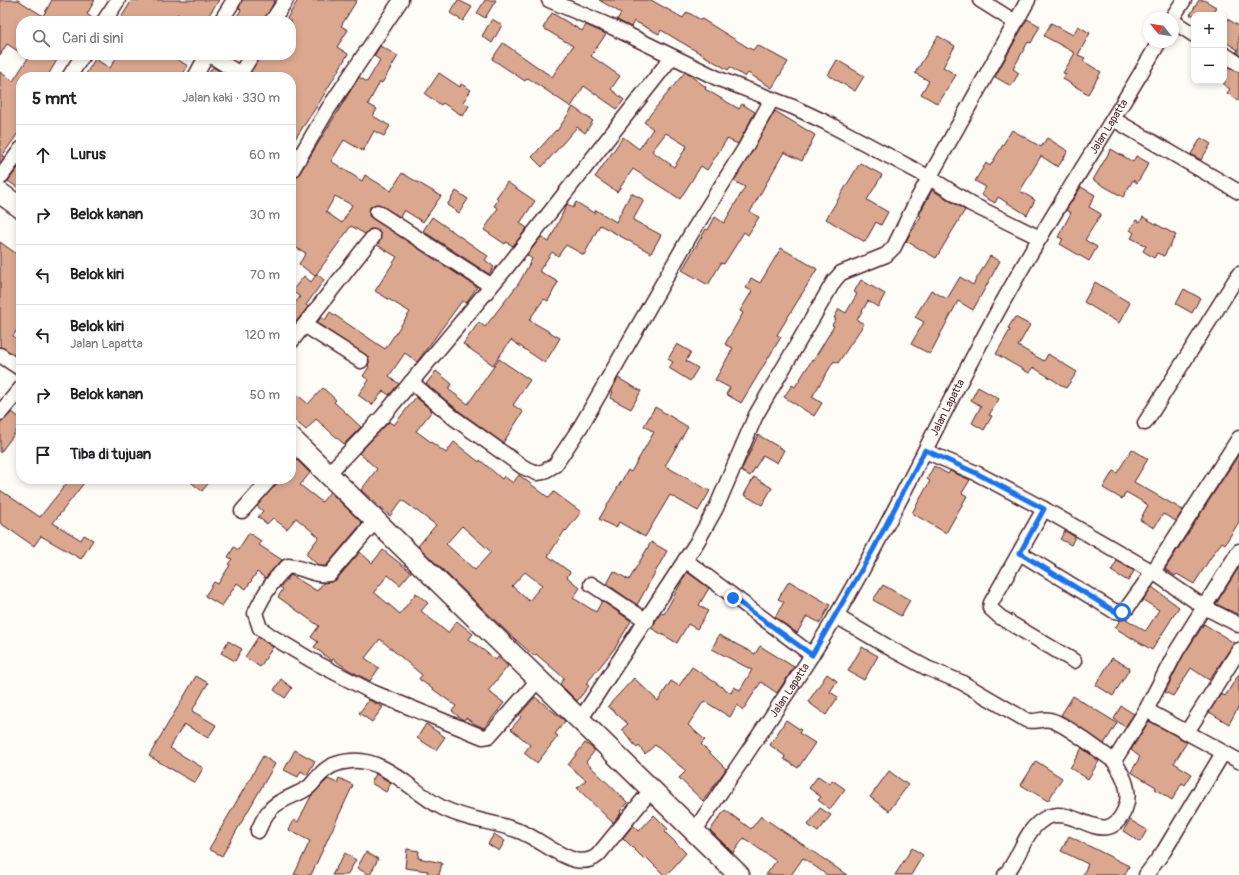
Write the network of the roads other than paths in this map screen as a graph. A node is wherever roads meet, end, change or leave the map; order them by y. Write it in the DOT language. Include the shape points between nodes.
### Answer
graph roads {
  1 [pos="118,0"];
  2 [pos="234,0"];
  3 [pos="286,0"];
  4 [pos="401,0"];
  5 [pos="549,0"];
  6 [pos="980,0"];
  7 [pos="1028,0"];
  8 [pos="1184,0"];
  9 [pos="1176,12"];
  10 [pos="107,16"];
  11 [pos="224,16"];
  12 [pos="275,16"];
  13 [pos="1015,22"];
  14 [pos="1179,25"];
  15 [pos="1191,33"];
  16 [pos="1155,48"];
  17 [pos="1227,56"];
  18 [pos="672,57"];
  19 [pos="80,60"];
  20 [pos="206,60"];
  21 [pos="217,60"];
  22 [pos="249,60"];
  23 [pos="1239,64"];
  24 [pos="72,72"];
  25 [pos="198,72"];
  26 [pos="237,72"];
  27 [pos="241,72"];
  28 [pos="772,99"];
  29 [pos="1113,119"];
  30 [pos="16,156"];
  31 [pos="296,163"];
  32 [pos="0,178"];
  33 [pos="930,178"];
  34 [pos="1239,192"];
  35 [pos="0,193"];
  36 [pos="16,204"];
  37 [pos="377,212"];
  38 [pos="373,237"];
  39 [pos="1040,238"];
  40 [pos="1239,274"];
  41 [pos="490,286"];
  42 [pos="306,326"];
  43 [pos="296,337"];
  44 [pos="0,355"];
  45 [pos="361,362"];
  46 [pos="16,366"];
  47 [pos="411,382"];
  48 [pos="16,394"];
  49 [pos="0,413"];
  50 [pos="1145,423"];
  51 [pos="1239,438"];
  52 [pos="296,448"];
  53 [pos="925,450"];
  54 [pos="328,474"];
  55 [pos="266,484"];
  56 [pos="1044,509"];
  57 [pos="242,511"];
  58 [pos="376,520"];
  59 [pos="1239,551"];
  60 [pos="1020,553"];
  61 [pos="685,560"];
  62 [pos="1153,572"];
  63 [pos="591,584"];
  64 [pos="1204,608"];
  65 [pos="836,616"];
  66 [pos="647,621"];
  67 [pos="1239,625"];
  68 [pos="1239,650"];
  69 [pos="812,655"];
  70 [pos="1074,661"];
  71 [pos="539,679"];
  72 [pos="1146,710"];
  73 [pos="580,720"];
  74 [pos="1187,732"];
  75 [pos="1223,753"];
  76 [pos="1114,762"];
  77 [pos="1239,762"];
  78 [pos="652,789"];
  79 [pos="258,831"];
  80 [pos="694,832"];
  81 [pos="739,875"];
  82 [pos="1005,875"];
  83 [pos="1146,875"];
  1 -- 10 [label="street"];
  2 -- 11 [label="street"];
  3 -- 12 [label="street"];
  4 -- 31 [label="street" via="328,109"];
  5 -- 18 [label="street"];
  6 -- 13 [label="street"];
  7 -- 13 [label="street"];
  8 -- 9 [label="street"];
  13 -- 33 [label="street"];
  14 -- 15 [label="street"];
  16 -- 29 [label="street, Jalan Lapatta"];
  17 -- 23 [label="street"];
  18 -- 28 [label="street" via="719,79"];
  18 -- 41 [label="street"];
  19 -- 24 [label="street"];
  20 -- 25 [label="street"];
  21 -- 26 [label="street"];
  22 -- 27 [label="street"];
  28 -- 33 [label="street" via="825,122"];
  28 -- 47 [label="street" via="581,426 555,465 537,473 523,467 454,418"];
  29 -- 34 [label="street"];
  29 -- 39 [label="street, Jalan Lapatta"];
  30 -- 32 [label="street"];
  33 -- 39 [label="street" via="971,204"];
  33 -- 61 [label="street" via="894,247 886,255 841,273 834,281 756,415 716,508"];
  35 -- 36 [label="main road"];
  37 -- 41 [label="street"];
  38 -- 42 [label="street"];
  39 -- 53 [label="street, Jalan Lapatta" via="982,340"];
  40 -- 50 [label="street"];
  41 -- 47 [label="street"];
  42 -- 43 [label="street"];
  42 -- 45 [label="street"];
  44 -- 46 [label="street"];
  47 -- 54 [label="street"];
  48 -- 49 [label="street"];
  51 -- 62 [label="street"];
  52 -- 54 [label="main road"];
  53 -- 56 [label="street" via="970,470"];
  53 -- 65 [label="street, Jalan Lapatta" via="900,502"];
  54 -- 58 [label="main road"];
  55 -- 57 [label="street"];
  56 -- 60 [label="street"];
  56 -- 62 [label="street"];
  58 -- 71 [label="main road"];
  58 -- 71 [label="street" via="330,574 314,574 288,566 281,571 268,588 255,614 260,628 311,660 372,692 483,736 489,736"];
  59 -- 64 [label="street"];
  60 -- 62 [label="street" via="1118,612 1127,608"];
  60 -- 70 [label="street" via="990,608"];
  61 -- 66 [label="street"];
  61 -- 69 [label="street"];
  62 -- 64 [label="street"];
  63 -- 66 [label="street"];
  64 -- 67 [label="street"];
  64 -- 72 [label="street" via="1169,664"];
  65 -- 69 [label="street, Jalan Lapatta"];
  65 -- 76 [label="street" via="895,651 961,682 1026,720 1032,722 1045,719 1057,722"];
  66 -- 73 [label="street"];
  68 -- 74 [label="street"];
  69 -- 80 [label="street, Jalan Lapatta"];
  71 -- 73 [label="main road"];
  72 -- 74 [label="street"];
  72 -- 76 [label="street"];
  73 -- 78 [label="main road"];
  74 -- 75 [label="street"];
  75 -- 77 [label="street"];
  75 -- 83 [label="street" via="1164,851"];
  76 -- 82 [label="street" via="1129,792 1128,801 1118,822 1102,828 1070,817 1048,816 1028,835"];
  78 -- 79 [label="street" via="598,855 592,860 584,861 562,854 520,831 452,812 423,796 388,771 361,761 332,765 318,776 309,788 274,805"];
  78 -- 80 [label="main road"];
  80 -- 81 [label="main road"];
}
